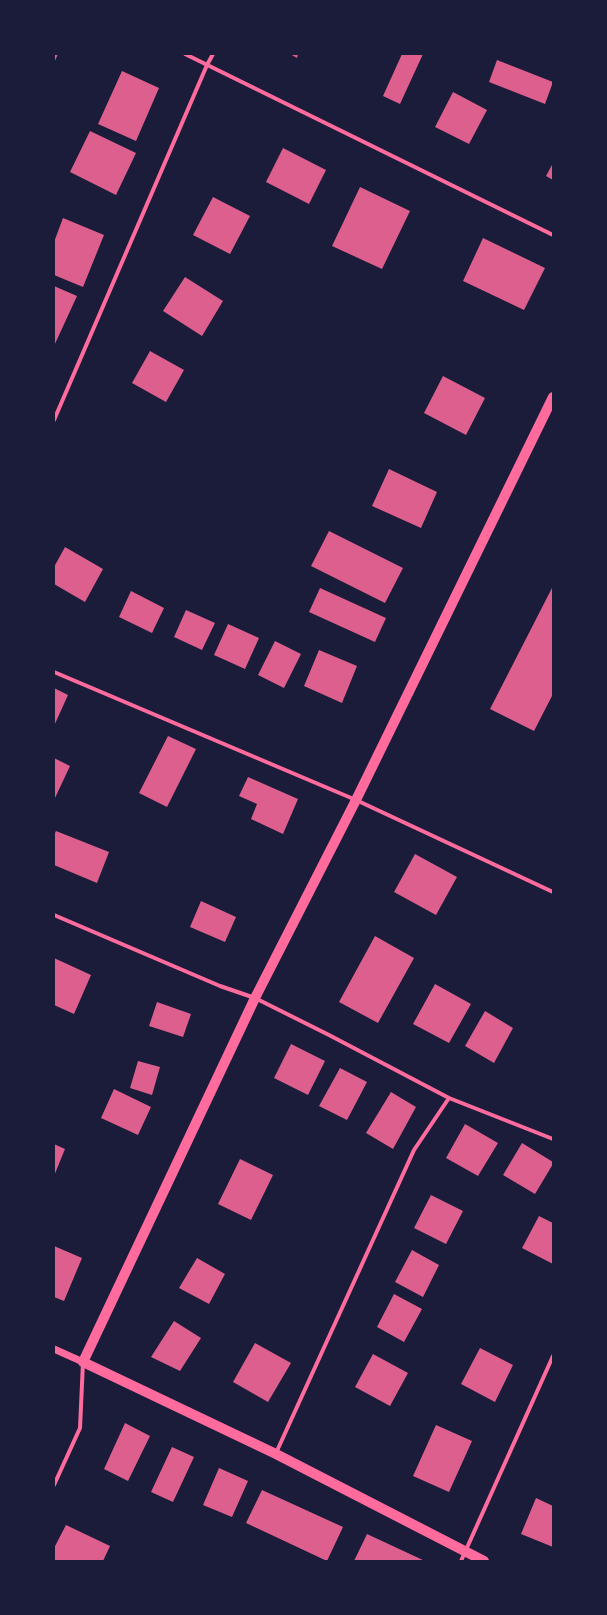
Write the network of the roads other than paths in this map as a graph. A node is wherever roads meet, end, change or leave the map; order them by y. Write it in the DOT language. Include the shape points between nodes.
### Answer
graph roads {
  1 [pos="186,54"];
  2 [pos="213,54"];
  3 [pos="207,65"];
  4 [pos="553,235"];
  5 [pos="553,397"];
  6 [pos="54,420"];
  7 [pos="54,672"];
  8 [pos="356,800"];
  9 [pos="553,892"];
  10 [pos="54,915"];
  11 [pos="255,998"];
  12 [pos="449,1098"];
  13 [pos="553,1140"];
  14 [pos="54,1349"];
  15 [pos="553,1356"];
  16 [pos="83,1362"];
  17 [pos="276,1454"];
  18 [pos="54,1485"];
  19 [pos="463,1557"];
  20 [pos="484,1561"];
  1 -- 3 [label="street"];
  2 -- 3 [label="street"];
  3 -- 4 [label="street"];
  3 -- 6 [label="street"];
  5 -- 8 [label="main road"];
  7 -- 8 [label="street"];
  8 -- 9 [label="street"];
  8 -- 11 [label="main road"];
  10 -- 11 [label="street" via="220,986"];
  11 -- 12 [label="street"];
  11 -- 16 [label="main road"];
  12 -- 13 [label="street"];
  12 -- 17 [label="street" via="414,1150"];
  14 -- 16 [label="street"];
  15 -- 19 [label="street"];
  16 -- 17 [label="main road"];
  16 -- 18 [label="street" via="80,1428"];
  17 -- 19 [label="main road"];
  19 -- 20 [label="main road"];
}
